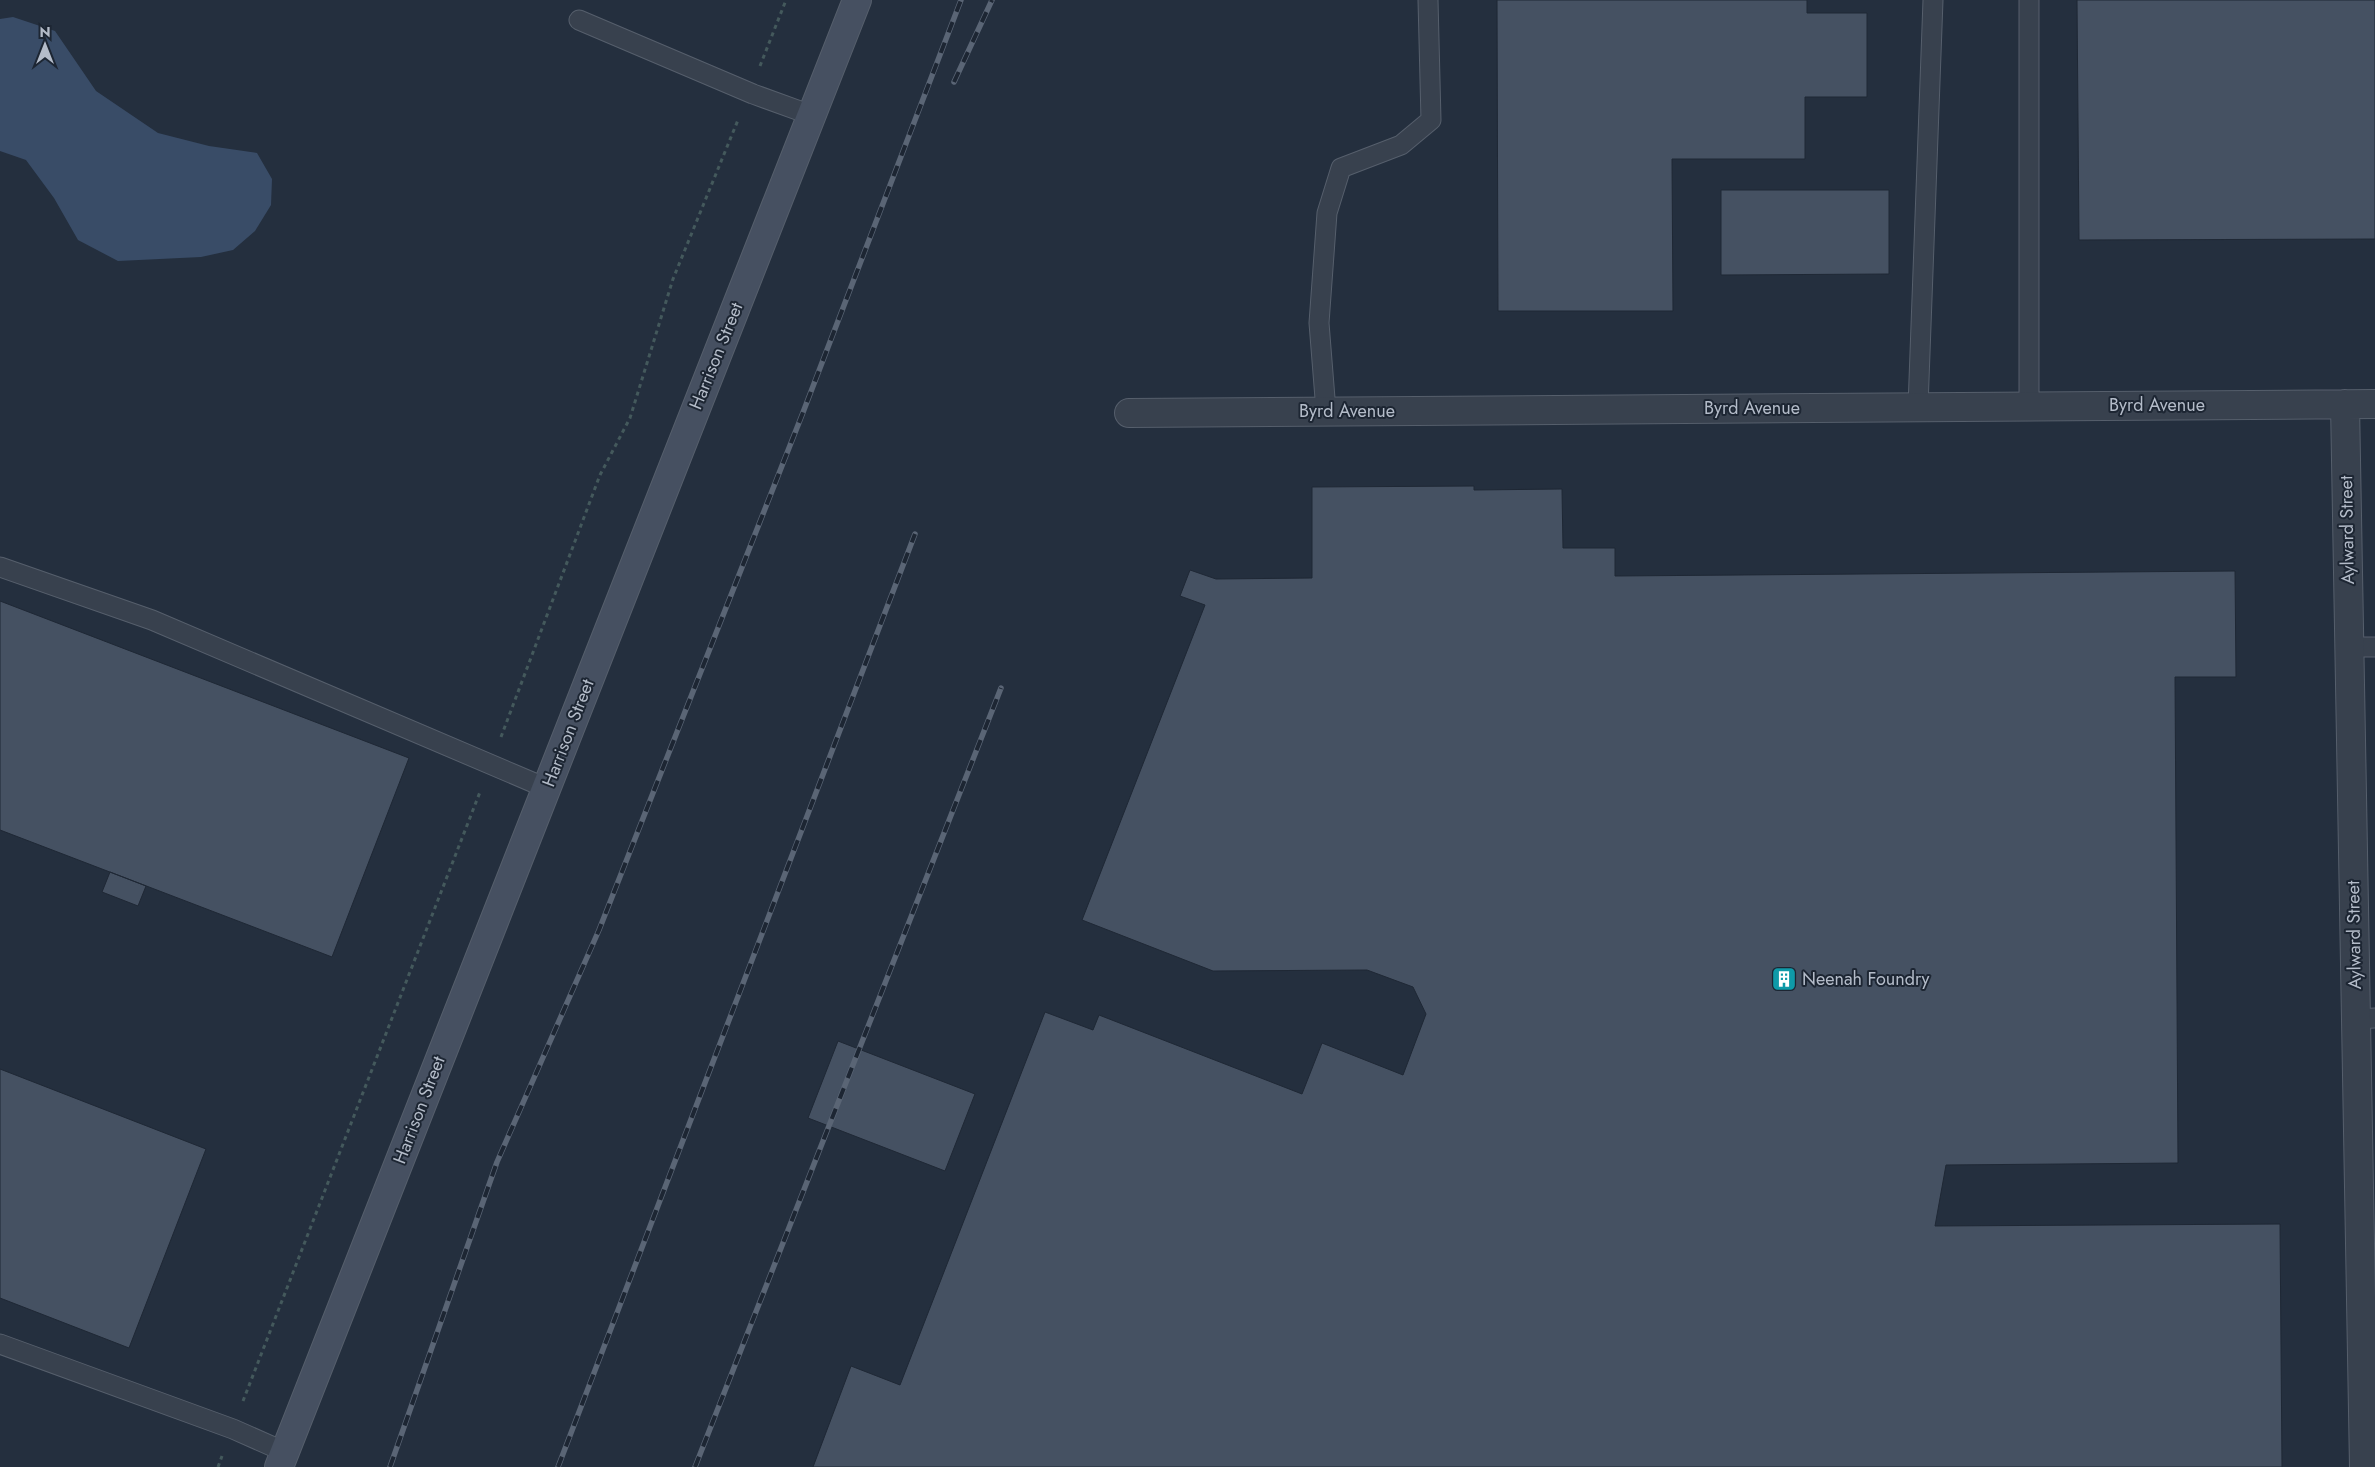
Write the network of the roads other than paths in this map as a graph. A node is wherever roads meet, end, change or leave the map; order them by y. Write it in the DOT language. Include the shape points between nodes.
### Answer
graph roads {
  1 [pos="857,0"];
  2 [pos="1428,0"];
  3 [pos="1933,0"];
  4 [pos="2029,0"];
  5 [pos="579,20"];
  6 [pos="811,115"];
  7 [pos="2345,404"];
  8 [pos="2375,404"];
  9 [pos="2029,406"];
  10 [pos="1918,407"];
  11 [pos="1326,411"];
  12 [pos="1129,413"];
  13 [pos="0,567"];
  14 [pos="2362,647"];
  15 [pos="546,788"];
  16 [pos="2365,1019"];
  17 [pos="0,1344"];
  18 [pos="2369,1429"];
  19 [pos="282,1460"];
  20 [pos="2364,1467"];
  1 -- 6 [label="main road, Harrison Street"];
  2 -- 11 [label="lane" via="1432,120 1400,145 1341,168 1327,213 1319,323"];
  3 -- 10 [label="lane"];
  4 -- 9 [label="lane"];
  5 -- 6 [label="lane"];
  6 -- 15 [label="main road, Harrison Street"];
  7 -- 8 [label="street, Byrd Avenue"];
  7 -- 9 [label="street, Byrd Avenue"];
  7 -- 14 [label="street, Aylward Street"];
  9 -- 10 [label="street, Byrd Avenue"];
  10 -- 11 [label="street, Byrd Avenue"];
  11 -- 12 [label="street, Byrd Avenue"];
  13 -- 15 [label="lane" via="152,620"];
  14 -- 16 [label="street, Aylward Street"];
  15 -- 19 [label="main road, Harrison Street"];
  16 -- 18 [label="street, Aylward Street"];
  17 -- 19 [label="lane" via="233,1429"];
  18 -- 20 [label="street, Aylward Street"];
}
